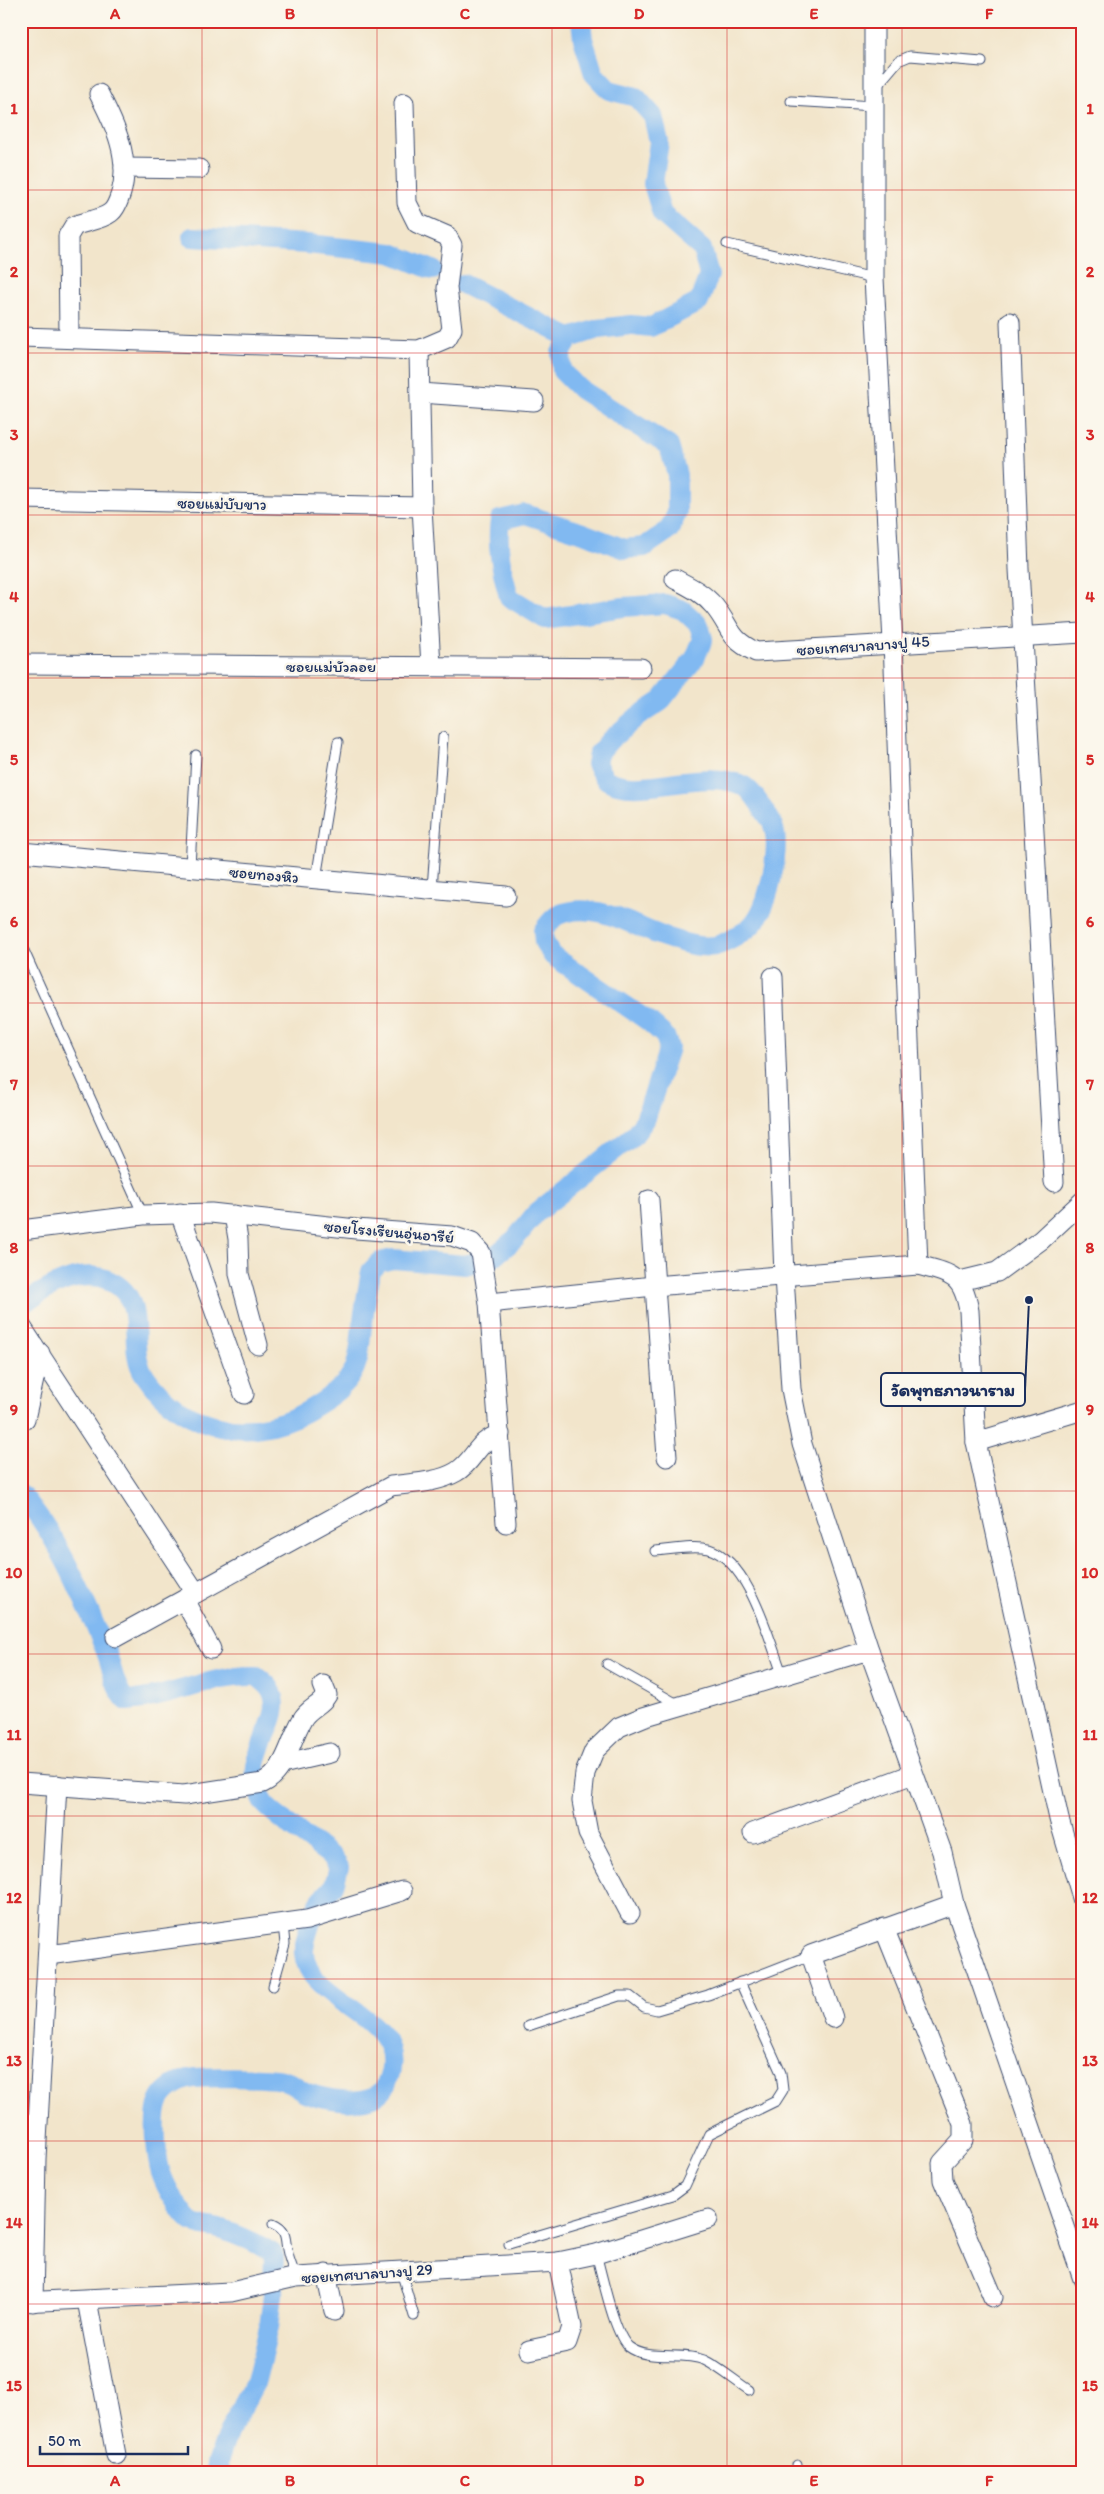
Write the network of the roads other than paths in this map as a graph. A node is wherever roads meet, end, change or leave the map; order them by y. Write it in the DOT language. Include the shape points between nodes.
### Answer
graph roads {
  1 [pos="874,21"];
  2 [pos="982,62"];
  3 [pos="99,94"];
  4 [pos="874,97"];
  5 [pos="791,101"];
  6 [pos="404,103"];
  7 [pos="124,168"];
  8 [pos="199,169"];
  9 [pos="727,244"];
  10 [pos="874,278"];
  11 [pos="1010,322"];
  12 [pos="21,337"];
  13 [pos="68,338"];
  14 [pos="418,350"];
  15 [pos="420,393"];
  16 [pos="534,401"];
  17 [pos="21,498"];
  18 [pos="422,507"];
  19 [pos="675,579"];
  20 [pos="1083,633"];
  21 [pos="1023,636"];
  22 [pos="892,642"];
  23 [pos="21,664"];
  24 [pos="430,666"];
  25 [pos="640,668"];
  26 [pos="443,737"];
  27 [pos="338,742"];
  28 [pos="196,755"];
  29 [pos="21,852"];
  30 [pos="190,867"];
  31 [pos="316,879"];
  32 [pos="432,889"];
  33 [pos="506,896"];
  34 [pos="21,944"];
  35 [pos="773,977"];
  36 [pos="1054,1182"];
  37 [pos="649,1200"];
  38 [pos="1083,1201"];
  39 [pos="180,1213"];
  40 [pos="144,1215"];
  41 [pos="234,1216"];
  42 [pos="21,1230"];
  43 [pos="918,1265"];
  44 [pos="784,1276"];
  45 [pos="960,1281"];
  46 [pos="654,1286"];
  47 [pos="489,1303"];
  48 [pos="21,1326"];
  49 [pos="258,1344"];
  50 [pos="40,1353"];
  51 [pos="244,1394"];
  52 [pos="1082,1415"];
  53 [pos="25,1419"];
  54 [pos="500,1434"];
  55 [pos="976,1442"];
  56 [pos="667,1457"];
  57 [pos="506,1523"];
  58 [pos="655,1550"];
  59 [pos="190,1597"];
  60 [pos="116,1637"];
  61 [pos="211,1649"];
  62 [pos="869,1650"];
  63 [pos="607,1664"];
  64 [pos="783,1676"];
  65 [pos="323,1685"];
  66 [pos="682,1706"];
  67 [pos="330,1752"];
  68 [pos="282,1764"];
  69 [pos="913,1774"];
  70 [pos="21,1783"];
  71 [pos="57,1785"];
  72 [pos="753,1833"];
  73 [pos="402,1890"];
  74 [pos="1083,1900"];
  75 [pos="954,1904"];
  76 [pos="630,1913"];
  77 [pos="283,1924"];
  78 [pos="884,1928"];
  79 [pos="811,1955"];
  80 [pos="48,1956"];
  81 [pos="740,1982"];
  82 [pos="273,1986"];
  83 [pos="833,2018"];
  84 [pos="528,2026"];
  85 [pos="29,2159"];
  86 [pos="708,2219"];
  87 [pos="273,2224"];
  88 [pos="509,2244"];
  89 [pos="596,2254"];
  90 [pos="558,2262"];
  91 [pos="401,2270"];
  92 [pos="326,2274"];
  93 [pos="295,2277"];
  94 [pos="1083,2279"];
  95 [pos="993,2297"];
  96 [pos="86,2300"];
  97 [pos="27,2302"];
  98 [pos="334,2311"];
  99 [pos="414,2316"];
  100 [pos="529,2350"];
  101 [pos="749,2390"];
  102 [pos="116,2455"];
  1 -- 4 [label="street"];
  2 -- 4 [label="lane" via="910,56 898,61"];
  3 -- 7 [label="street" via="119,139"];
  4 -- 5 [label="lane"];
  4 -- 10 [label="street"];
  6 -- 14 [label="street" via="407,204 417,223 447,236 452,245 447,288 452,329 447,338"];
  7 -- 8 [label="street"];
  7 -- 13 [label="street" via="123,184 111,213 74,226 68,236"];
  9 -- 10 [label="lane"];
  10 -- 22 [label="street"];
  11 -- 21 [label="street"];
  12 -- 13 [label="street"];
  13 -- 14 [label="street"];
  14 -- 15 [label="street"];
  15 -- 16 [label="street"];
  15 -- 18 [label="street"];
  17 -- 18 [label="street, ซอยแม่บับขาว"];
  18 -- 24 [label="street"];
  19 -- 22 [label="street, ซอยเทศบาลบางปู 45" via="701,592 739,644 756,652"];
  20 -- 21 [label="street, ซอยเทศบาลบางปู 45"];
  21 -- 22 [label="street, ซอยเทศบาลบางปู 45"];
  21 -- 36 [label="street"];
  22 -- 43 [label="street"];
  23 -- 24 [label="street, ซอยแม่บัวลอย"];
  24 -- 25 [label="street, ซอยแม่บัวลอย"];
  26 -- 32 [label="lane"];
  27 -- 31 [label="lane"];
  28 -- 30 [label="lane"];
  29 -- 30 [label="street, ซอยทองหิว"];
  30 -- 31 [label="street, ซอยทองหิว"];
  31 -- 32 [label="street, ซอยทองหิว"];
  32 -- 33 [label="street, ซอยทองหิว"];
  34 -- 40 [label="lane"];
  35 -- 44 [label="street"];
  37 -- 46 [label="street"];
  38 -- 45 [label="street" via="1041,1240 997,1272"];
  39 -- 40 [label="street, ซอยโรงเรียนอุ่นอารีย์"];
  39 -- 41 [label="street, ซอยโรงเรียนอุ่นอารีย์"];
  39 -- 51 [label="street"];
  40 -- 42 [label="street, ซอยโรงเรียนอุ่นอารีย์"];
  41 -- 47 [label="street, ซอยโรงเรียนอุ่นอารีย์" via="452,1236 472,1243 482,1261"];
  41 -- 49 [label="street" via="239,1274"];
  43 -- 44 [label="street"];
  43 -- 45 [label="street"];
  44 -- 46 [label="street"];
  44 -- 62 [label="street" via="790,1389 802,1444"];
  45 -- 55 [label="street" via="969,1311"];
  46 -- 47 [label="street"];
  46 -- 56 [label="street"];
  47 -- 54 [label="street, ซอยโรงเรียนอุ่นอารีย์"];
  48 -- 50 [label="street"];
  50 -- 53 [label="street"];
  50 -- 59 [label="street"];
  52 -- 55 [label="street"];
  54 -- 57 [label="street, ซอยโรงเรียนอุ่นอารีย์"];
  54 -- 59 [label="street" via="484,1441 458,1472 441,1479 391,1486"];
  55 -- 74 [label="street" via="1059,1818"];
  58 -- 64 [label="lane" via="709,1549 726,1559 742,1576"];
  59 -- 60 [label="street"];
  59 -- 61 [label="street"];
  62 -- 64 [label="street"];
  62 -- 69 [label="street"];
  63 -- 66 [label="lane"];
  64 -- 66 [label="street"];
  65 -- 68 [label="street" via="326,1695 323,1701 302,1719"];
  66 -- 76 [label="street" via="619,1727 594,1750 585,1773 582,1801 588,1833"];
  67 -- 68 [label="street"];
  68 -- 71 [label="street" via="270,1780 263,1783 184,1795"];
  69 -- 72 [label="street"];
  69 -- 75 [label="street" via="942,1852"];
  70 -- 71 [label="street"];
  71 -- 80 [label="street"];
  73 -- 77 [label="street"];
  75 -- 78 [label="street"];
  75 -- 94 [label="street"];
  77 -- 80 [label="street"];
  77 -- 82 [label="lane" via="285,1944"];
  78 -- 79 [label="street"];
  78 -- 95 [label="street" via="963,2124 963,2140 942,2163 943,2180"];
  79 -- 81 [label="lane"];
  79 -- 83 [label="street"];
  80 -- 85 [label="street"];
  81 -- 84 [label="lane" via="658,2010 644,2007 630,1996 619,1996"];
  81 -- 88 [label="lane" via="781,2073 783,2090 776,2101 708,2134 685,2186 673,2195"];
  85 -- 97 [label="street"];
  86 -- 89 [label="street, ซอยเทศบาลบางปู 29"];
  87 -- 93 [label="lane" via="283,2230"];
  89 -- 90 [label="street, ซอยเทศบาลบางปู 29"];
  89 -- 101 [label="lane" via="619,2334 630,2347 649,2354 686,2355 705,2360"];
  90 -- 91 [label="street, ซอยเทศบาลบางปู 29"];
  90 -- 100 [label="street" via="572,2327 567,2342"];
  91 -- 92 [label="street, ซอยเทศบาลบางปู 29"];
  91 -- 99 [label="lane"];
  92 -- 93 [label="street, ซอยเทศบาลบางปู 29"];
  92 -- 98 [label="street"];
  93 -- 96 [label="street, ซอยเทศบาลบางปู 29" via="230,2292"];
  96 -- 97 [label="street, ซอยเทศบาลบางปู 29"];
  96 -- 102 [label="street"];
}
